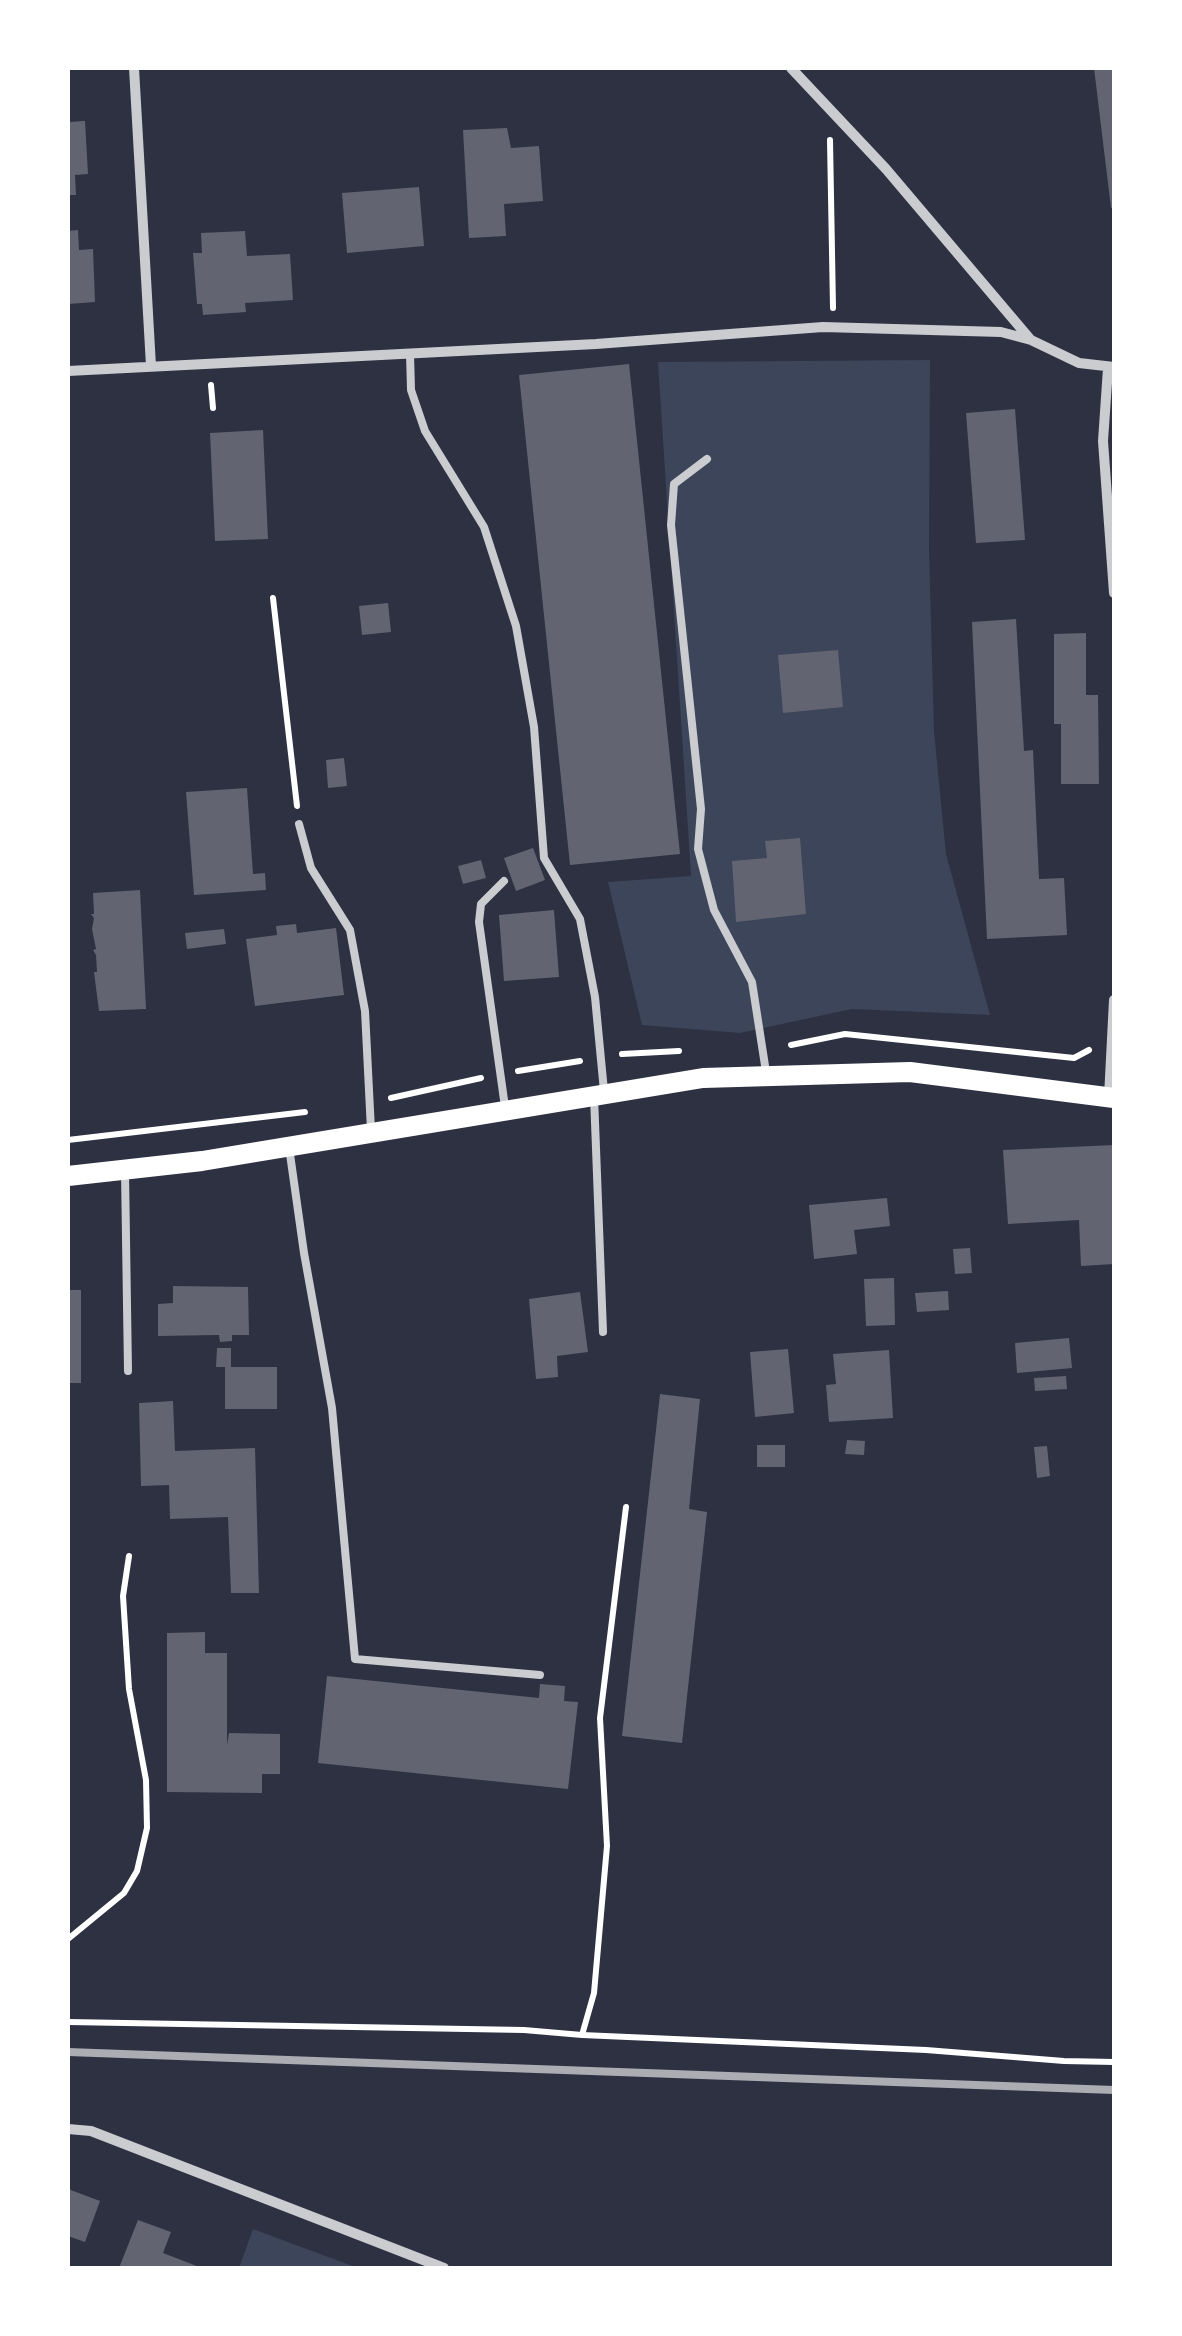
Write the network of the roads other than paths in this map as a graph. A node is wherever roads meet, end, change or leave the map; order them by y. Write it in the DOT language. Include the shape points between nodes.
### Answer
graph roads {
  1 [pos="134,68"];
  2 [pos="791,68"];
  3 [pos="1031,340"];
  4 [pos="410,353"];
  5 [pos="151,366"];
  6 [pos="1111,368"];
  7 [pos="68,372"];
  8 [pos="707,458"];
  9 [pos="1114,593"];
  10 [pos="299,824"];
  11 [pos="504,881"];
  12 [pos="1114,1000"];
  13 [pos="766,1076"];
  14 [pos="599,1096"];
  15 [pos="1112,1097"];
  16 [pos="505,1112"];
  17 [pos="371,1134"];
  18 [pos="289,1147"];
  19 [pos="125,1172"];
  20 [pos="68,1176"];
  21 [pos="603,1332"];
  22 [pos="128,1371"];
  23 [pos="540,1675"];
  24 [pos="68,2128"];
  25 [pos="444,2268"];
  1 -- 5 [label="street"];
  2 -- 3 [label="street"];
  3 -- 4 [label="street" via="1001,332 834,327"];
  3 -- 6 [label="street" via="1079,364"];
  4 -- 5 [label="street"];
  4 -- 14 [label="lane" via="411,390 425,431 484,527 516,626 534,727 544,858 580,918 595,997"];
  5 -- 7 [label="street"];
  6 -- 9 [label="street" via="1103,441"];
  8 -- 13 [label="lane" via="674,484 671,525 701,809 698,850 714,910 752,982"];
  10 -- 17 [label="lane" via="311,868 350,930 365,1010"];
  11 -- 16 [label="lane" via="481,904 478,922"];
  12 -- 15 [label="street"];
  13 -- 14 [label="main road" via="703,1078"];
  13 -- 15 [label="main road" via="910,1072"];
  14 -- 16 [label="main road"];
  14 -- 21 [label="lane"];
  16 -- 17 [label="main road"];
  17 -- 18 [label="main road"];
  18 -- 19 [label="main road"];
  18 -- 23 [label="lane" via="332,1408 354,1659"];
  19 -- 20 [label="main road"];
  19 -- 22 [label="lane"];
  24 -- 25 [label="street"];
}
